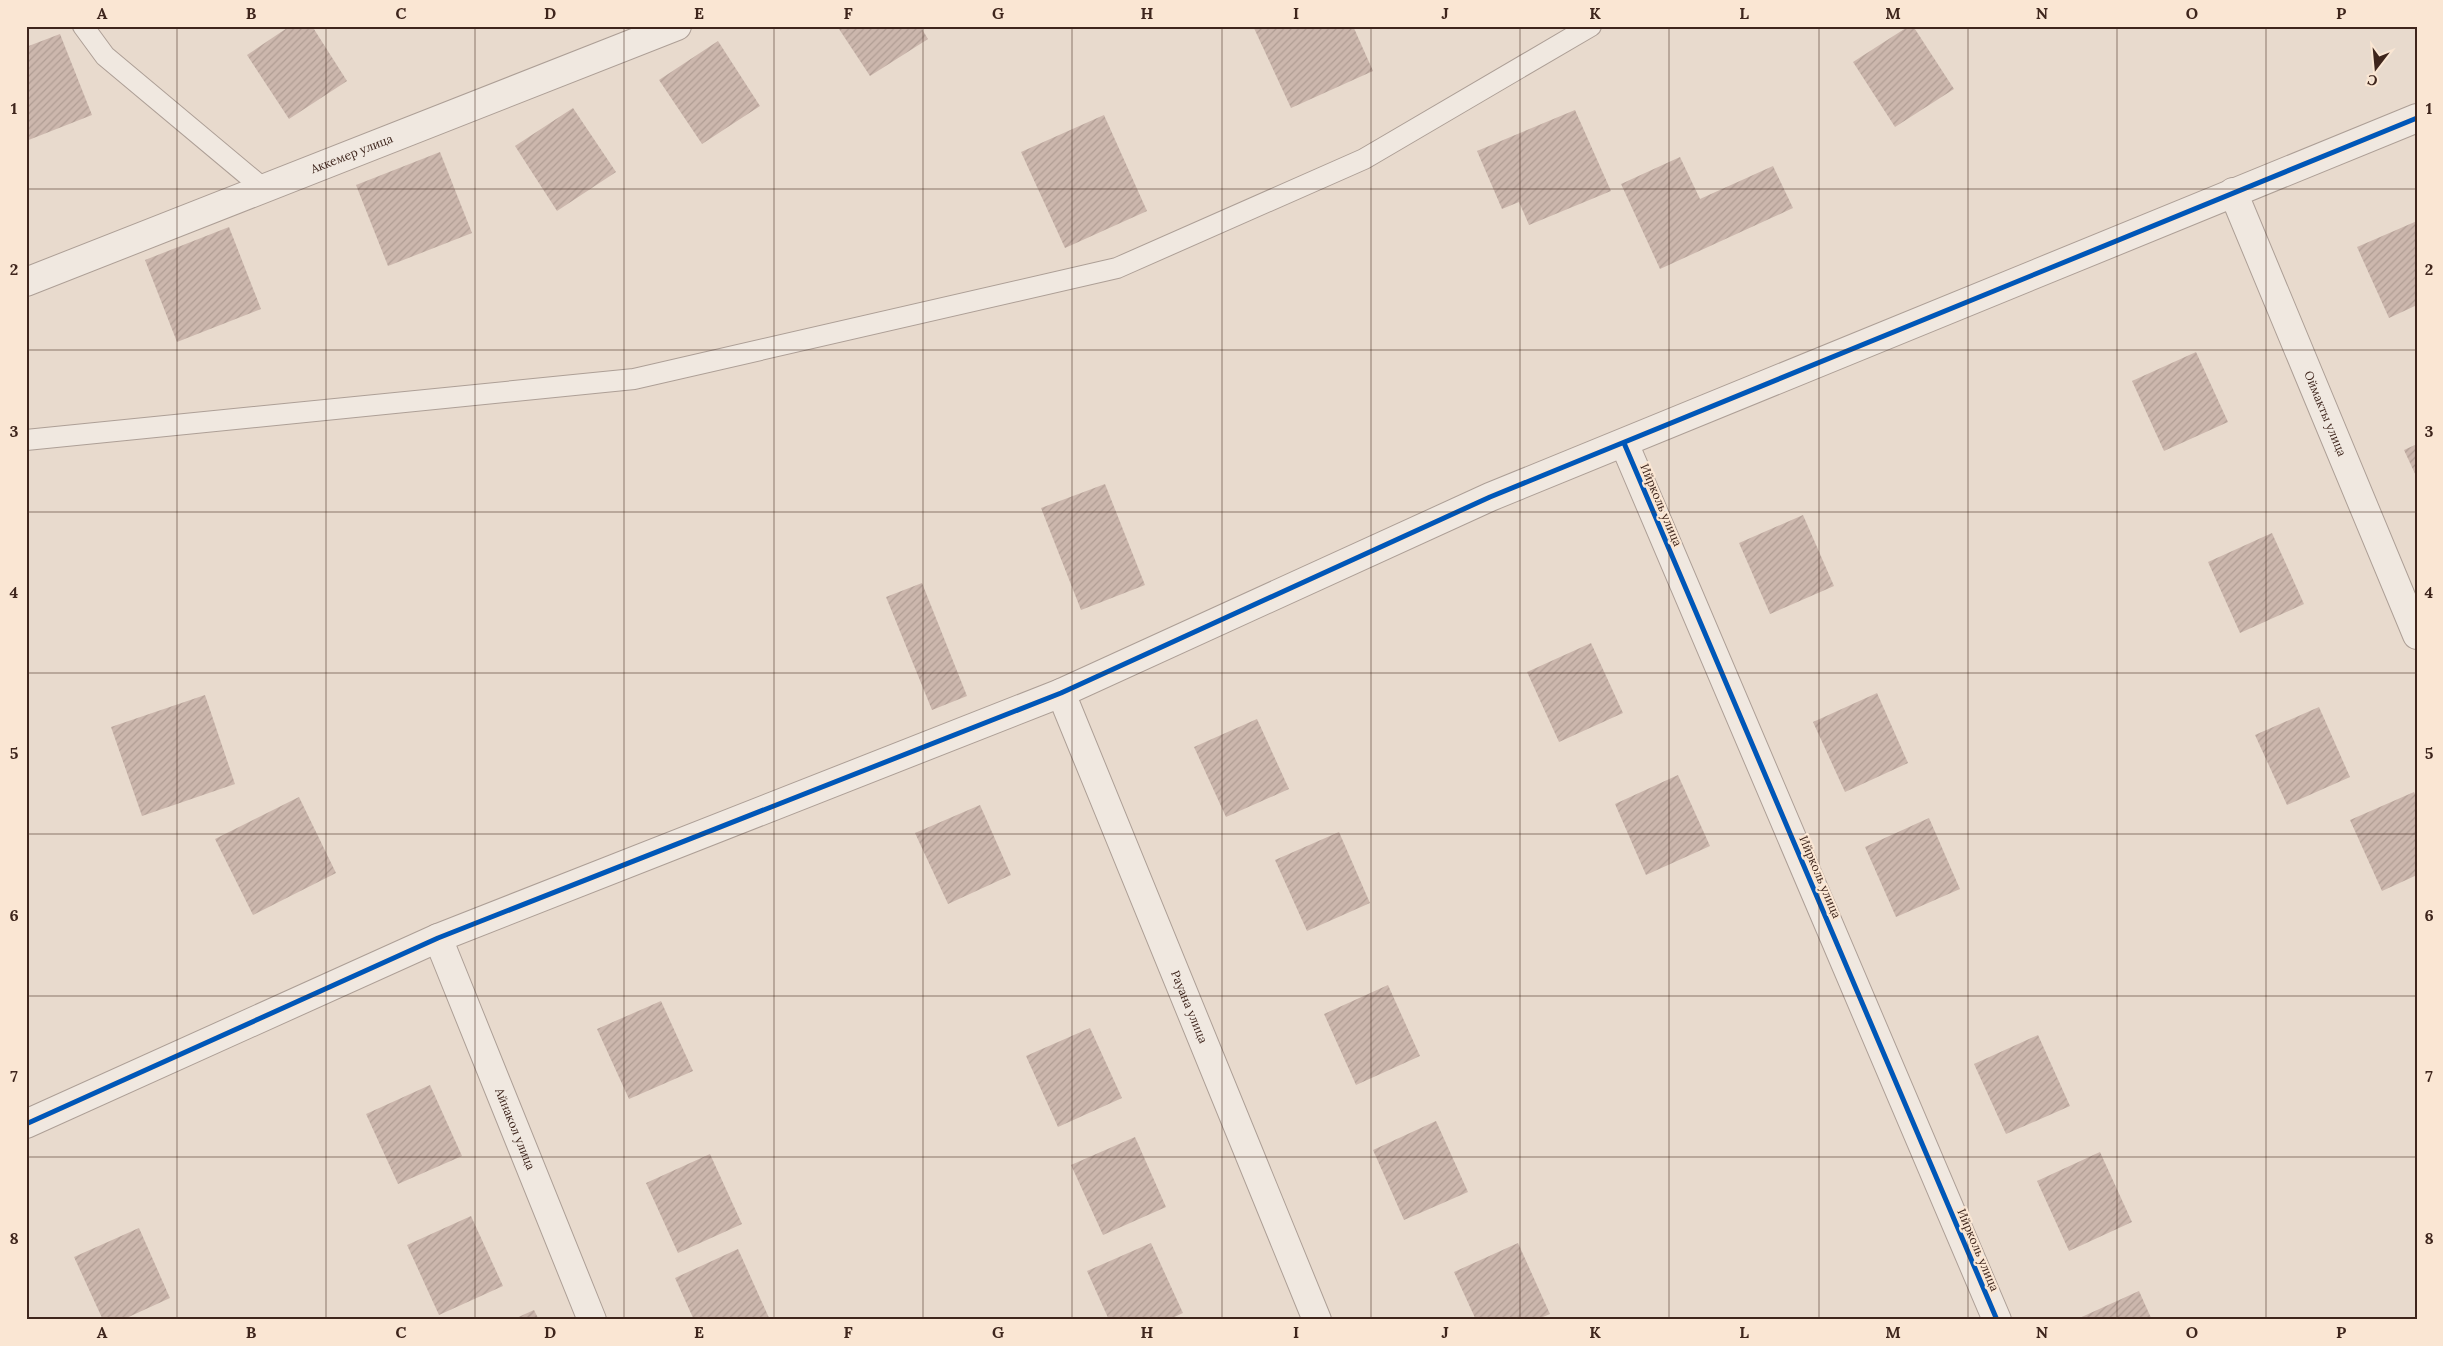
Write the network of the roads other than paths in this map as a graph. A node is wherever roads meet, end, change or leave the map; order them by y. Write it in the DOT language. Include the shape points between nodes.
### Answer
graph roads {
  1 [pos="83,26"];
  2 [pos="677,26"];
  3 [pos="1591,26"];
  4 [pos="2417,118"];
  5 [pos="264,189"];
  6 [pos="2233,192"];
  7 [pos="26,282"];
  8 [pos="26,440"];
  9 [pos="1624,443"];
  10 [pos="2417,635"];
  11 [pos="1061,694"];
  12 [pos="438,938"];
  13 [pos="26,1124"];
  14 [pos="592,1320"];
  15 [pos="1317,1320"];
  16 [pos="1997,1320"];
  1 -- 5 [label="lane" via="105,56"];
  2 -- 5 [label="street, Аккемер улица"];
  3 -- 8 [label="lane" via="1364,159 1117,268 634,379"];
  4 -- 6 [label="street"];
  5 -- 7 [label="street, Аккемер улица"];
  6 -- 9 [label="street"];
  6 -- 10 [label="street, Оймакты улица"];
  9 -- 11 [label="street" via="1490,497"];
  9 -- 16 [label="street, Ийрколь улица"];
  11 -- 12 [label="street"];
  11 -- 15 [label="street, Рауана улица"];
  12 -- 13 [label="street"];
  12 -- 14 [label="street, Айнакол улица"];
}
